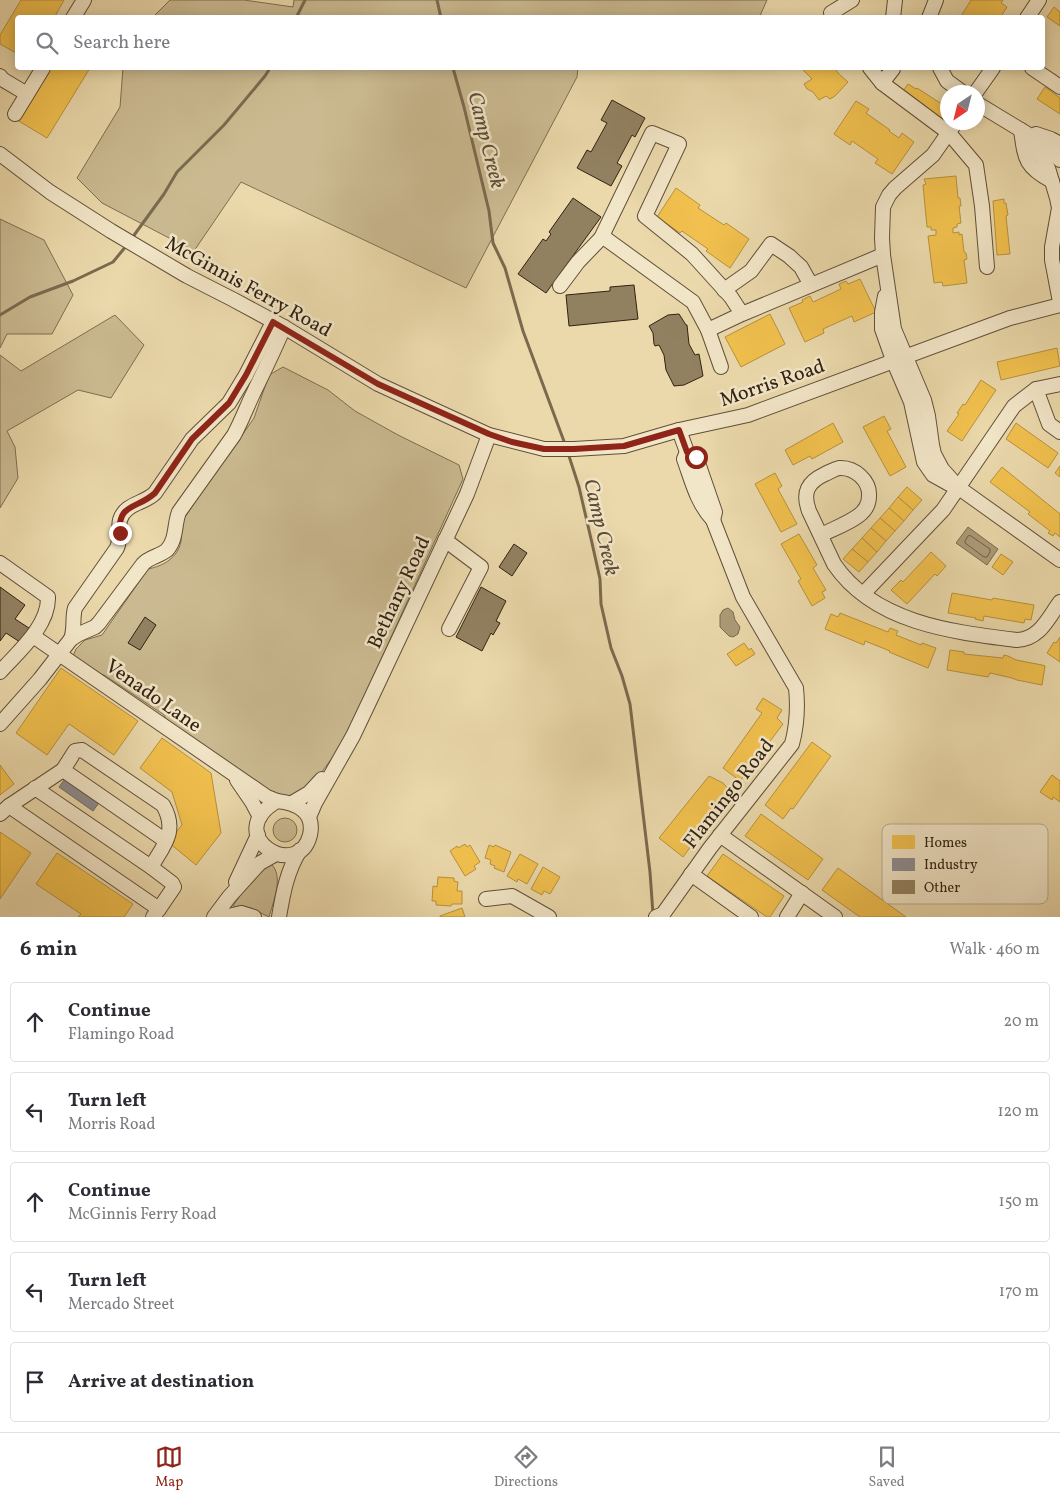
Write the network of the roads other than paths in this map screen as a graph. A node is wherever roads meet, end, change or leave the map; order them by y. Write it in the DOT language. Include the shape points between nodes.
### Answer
graph roads {
  1 [pos="84,0"];
  2 [pos="852,0"];
  3 [pos="895,0"];
  4 [pos="936,0"];
  5 [pos="1039,0"];
  6 [pos="75,15"];
  7 [pos="833,15"];
  8 [pos="893,15"];
  9 [pos="930,15"];
  10 [pos="1029,15"];
  11 [pos="42,70"];
  12 [pos="872,70"];
  13 [pos="893,70"];
  14 [pos="941,70"];
  15 [pos="992,70"];
  16 [pos="1035,70"];
  17 [pos="0,76"];
  18 [pos="882,83"];
  19 [pos="952,85"];
  20 [pos="981,85"];
  21 [pos="1060,87"];
  22 [pos="27,94"];
  23 [pos="985,108"];
  24 [pos="15,114"];
  25 [pos="940,120"];
  26 [pos="951,130"];
  27 [pos="953,130"];
  28 [pos="1020,130"];
  29 [pos="1060,144"];
  30 [pos="0,154"];
  31 [pos="1060,160"];
  32 [pos="1059,208"];
  33 [pos="602,237"];
  34 [pos="883,255"];
  35 [pos="987,267"];
  36 [pos="811,285"];
  37 [pos="560,286"];
  38 [pos="724,290"];
  39 [pos="1060,304"];
  40 [pos="742,314"];
  41 [pos="278,324"];
  42 [pos="708,330"];
  43 [pos="899,358"];
  44 [pos="721,367"];
  45 [pos="1060,384"];
  46 [pos="1036,389"];
  47 [pos="679,430"];
  48 [pos="1060,432"];
  49 [pos="489,434"];
  50 [pos="959,488"];
  51 [pos="821,535"];
  52 [pos="445,540"];
  53 [pos="1060,560"];
  54 [pos="0,563"];
  55 [pos="863,594"];
  56 [pos="1060,602"];
  57 [pos="450,629"];
  58 [pos="33,636"];
  59 [pos="71,639"];
  60 [pos="60,654"];
  61 [pos="0,672"];
  62 [pos="0,724"];
  63 [pos="337,764"];
  64 [pos="226,769"];
  65 [pos="63,770"];
  66 [pos="35,788"];
  67 [pos="277,801"];
  68 [pos="292,803"];
  69 [pos="5,810"];
  70 [pos="260,817"];
  71 [pos="308,817"];
  72 [pos="258,835"];
  73 [pos="720,835"];
  74 [pos="166,842"];
  75 [pos="300,850"];
  76 [pos="279,855"];
  77 [pos="151,867"];
  78 [pos="691,874"];
  79 [pos="286,880"];
  80 [pos="802,893"];
  81 [pos="229,897"];
  82 [pos="486,899"];
  83 [pos="156,913"];
  84 [pos="214,917"];
  85 [pos="224,917"];
  86 [pos="254,917"];
  87 [pos="279,917"];
  88 [pos="549,917"];
  89 [pos="656,917"];
  90 [pos="751,917"];
  91 [pos="787,917"];
  92 [pos="835,917"];
  1 -- 6 [label="street"];
  2 -- 7 [label="street" via="831,13"];
  3 -- 8 [label="street"];
  4 -- 9 [label="street"];
  5 -- 10 [label="street"];
  11 -- 22 [label="street"];
  12 -- 18 [label="street"];
  13 -- 18 [label="street"];
  14 -- 19 [label="street"];
  15 -- 20 [label="street"];
  16 -- 21 [label="street"];
  17 -- 22 [label="street"];
  18 -- 25 [label="street"];
  22 -- 24 [label="street"];
  23 -- 28 [label="street"];
  26 -- 34 [label="street" via="933,155 894,188 885,201"];
  27 -- 35 [label="street" via="976,165"];
  28 -- 29 [label="street"];
  28 -- 31 [label="street" via="1044,144"];
  28 -- 32 [label="street" via="1030,166 1052,181"];
  30 -- 41 [label="street, McGinnis Ferry Road" via="100,224"];
  32 -- 39 [label="street" via="1052,260"];
  33 -- 37 [label="street"];
  33 -- 38 [label="street" via="652,134 679,144 645,216 692,254"];
  33 -- 42 [label="street" via="693,302"];
  34 -- 36 [label="street"];
  34 -- 43 [label="street"];
  36 -- 38 [label="street" via="801,267 771,244 751,271"];
  36 -- 40 [label="street"];
  38 -- 40 [label="street"];
  39 -- 43 [label="street, Morris Road" via="1010,318"];
  40 -- 42 [label="street"];
  41 -- 49 [label="street, McGinnis Ferry Road" via="378,384"];
  41 -- 59 [label="street" via="229,403 192,439 155,493 123,514 115,552 75,608"];
  41 -- 59 [label="street" via="266,369 234,435 179,512 169,548 143,564 95,627"];
  42 -- 44 [label="street"];
  43 -- 47 [label="street, Morris Road" via="748,415"];
  43 -- 50 [label="street" via="924,462 938,478"];
  45 -- 46 [label="street"];
  46 -- 48 [label="street" via="1049,424"];
  46 -- 50 [label="street" via="1009,412"];
  47 -- 49 [label="street, Morris Road" via="624,446 574,449 544,449"];
  47 -- 73 [label="street, Flamingo Road" via="687,452 696,457 698,480 716,512 713,520 742,597 796,688 798,701 792,744"];
  49 -- 52 [label="street, Bethany Road" via="467,494"];
  50 -- 53 [label="street"];
  50 -- 55 [label="street" via="943,510"];
  51 -- 51 [label="street" via="807,504 808,488 814,480 836,469 852,470 868,487 867,505 858,516"];
  51 -- 55 [label="street" via="834,564"];
  52 -- 57 [label="street" via="481,567"];
  52 -- 63 [label="street, Bethany Road"];
  54 -- 58 [label="street" via="48,597 48,604"];
  55 -- 56 [label="street" via="890,611 936,627 1017,640 1035,635"];
  58 -- 60 [label="street, Venado Lane"];
  58 -- 61 [label="street"];
  59 -- 60 [label="street"];
  60 -- 62 [label="street"];
  60 -- 64 [label="street, Venado Lane"];
  63 -- 68 [label="street, Bethany Road" via="309,793"];
  63 -- 71 [label="street, Bethany Road"];
  64 -- 67 [label="street, Venado Lane"];
  64 -- 70 [label="street, Venado Lane" via="244,790"];
  65 -- 66 [label="street"];
  65 -- 74 [label="street"];
  65 -- 74 [label="street" via="76,751 82,750 163,805 170,832"];
  66 -- 69 [label="street"];
  66 -- 77 [label="street"];
  67 -- 68 [label="street"];
  67 -- 70 [label="street"];
  68 -- 71 [label="street"];
  69 -- 83 [label="street"];
  70 -- 72 [label="street"];
  71 -- 75 [label="street" via="309,837"];
  72 -- 76 [label="street" via="265,848"];
  72 -- 81 [label="street"];
  73 -- 78 [label="street, Flamingo Road"];
  73 -- 80 [label="street"];
  74 -- 77 [label="street"];
  75 -- 76 [label="street"];
  75 -- 79 [label="street"];
  76 -- 79 [label="street"];
  76 -- 81 [label="street" via="260,863"];
  77 -- 83 [label="street" via="174,887"];
  78 -- 89 [label="street, Flamingo Road" via="663,914"];
  78 -- 90 [label="street"];
  79 -- 87 [label="street"];
  80 -- 91 [label="street"];
  80 -- 92 [label="street"];
  81 -- 84 [label="street"];
  82 -- 88 [label="street" via="512,896"];
  85 -- 86 [label="street" via="241,913"];
}
